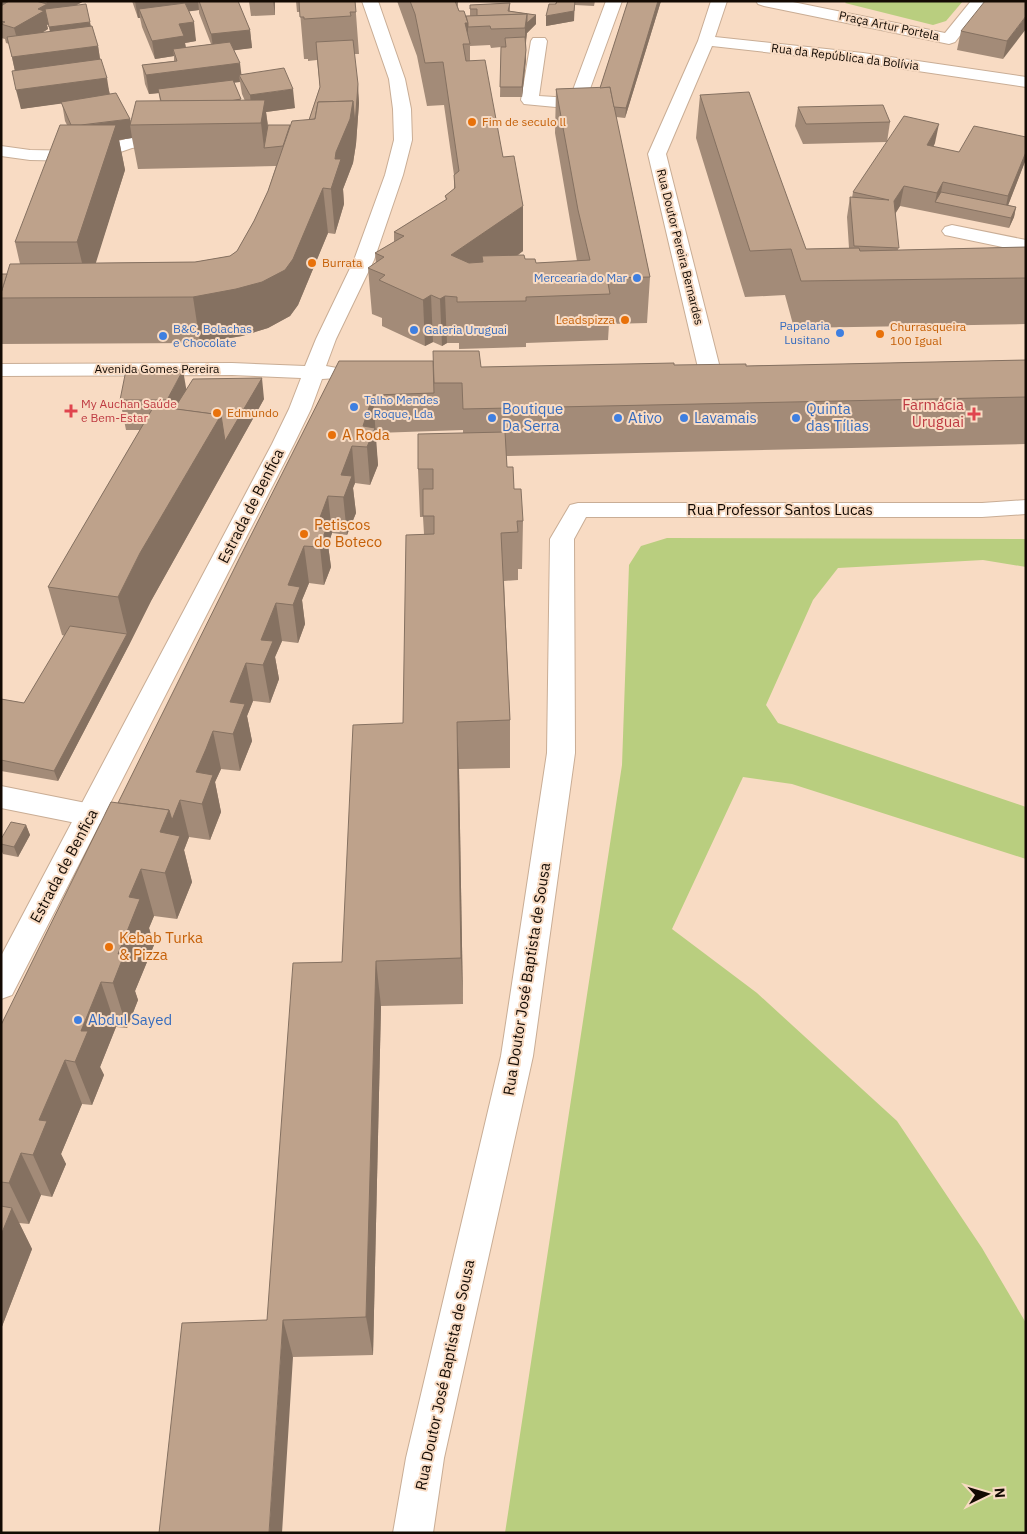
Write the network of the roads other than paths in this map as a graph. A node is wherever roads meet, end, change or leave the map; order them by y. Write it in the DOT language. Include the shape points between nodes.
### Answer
graph roads {
  1 [pos="370,1"];
  2 [pos="614,1"];
  3 [pos="719,1"];
  4 [pos="764,1"];
  5 [pos="979,1"];
  6 [pos="832,7"];
  7 [pos="539,41"];
  8 [pos="706,41"];
  9 [pos="1026,82"];
  10 [pos="190,136"];
  11 [pos="1,151"];
  12 [pos="952,231"];
  13 [pos="1026,246"];
  14 [pos="1,370"];
  15 [pos="314,372"];
  16 [pos="710,372"];
  17 [pos="350,373"];
  18 [pos="1026,507"];
  19 [pos="578,510"];
  20 [pos="982,510"];
  21 [pos="1026,519"];
  22 [pos="1,797"];
  23 [pos="91,815"];
  24 [pos="1,986"];
  25 [pos="413,1533"];
  1 -- 15 [label="street, Estrada de Benfica" via="397,79 402,109 402,140 394,176 364,260"];
  2 -- 7 [label="street" via="578,104 530,100"];
  3 -- 8 [label="street"];
  4 -- 6 [label="street"];
  5 -- 6 [label="street, Praça Artur Portela" via="949,38"];
  8 -- 9 [label="street, Rua da República da Bolívia" via="863,58"];
  8 -- 16 [label="street, Rua Doutor Pereira Bernardes" via="657,154"];
  10 -- 11 [label="street" via="136,141 83,156"];
  12 -- 13 [label="street"];
  14 -- 15 [label="street, Avenida Gomes Pereira"];
  15 -- 17 [label="street, Avenida Gomes Pereira"];
  15 -- 23 [label="street, Estrada de Benfica" via="283,444"];
  18 -- 20 [label="street, Rua Professor Santos Lucas"];
  19 -- 20 [label="street, Rua Professor Santos Lucas"];
  19 -- 25 [label="street, Rua Doutor José Baptista de Sousa" via="562,539 562,753 517,1056 426,1458"];
  20 -- 21 [label="street, Rua Professor Santos Lucas"];
  22 -- 23 [label="street"];
  23 -- 24 [label="street, Estrada de Benfica"];
}
